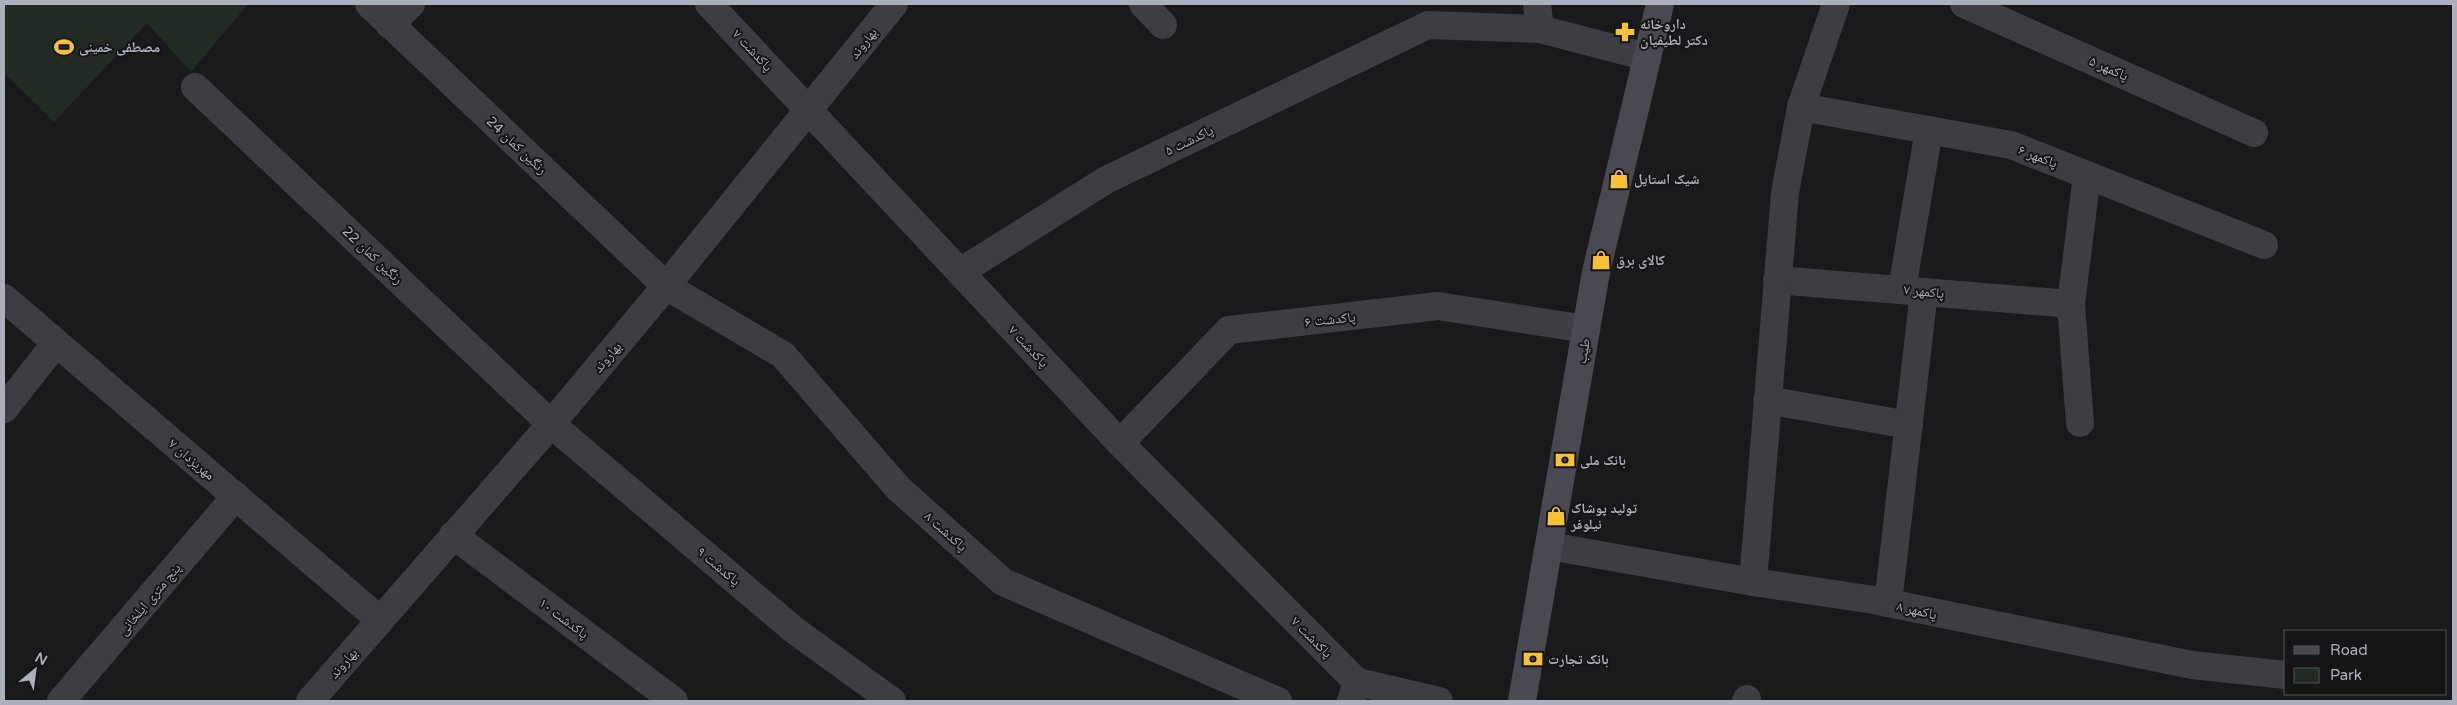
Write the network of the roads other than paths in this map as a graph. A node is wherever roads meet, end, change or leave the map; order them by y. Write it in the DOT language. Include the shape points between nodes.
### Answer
graph roads {
  1 [pos="369,4"];
  2 [pos="411,4"];
  3 [pos="709,4"];
  4 [pos="894,4"];
  5 [pos="1142,4"];
  6 [pos="1660,4"];
  7 [pos="1836,4"];
  8 [pos="1964,4"];
  9 [pos="1428,15"];
  10 [pos="1539,16"];
  11 [pos="390,25"];
  12 [pos="1163,25"];
  13 [pos="1647,57"];
  14 [pos="195,87"];
  15 [pos="1801,107"];
  16 [pos="809,111"];
  17 [pos="1929,130"];
  18 [pos="2254,133"];
  19 [pos="2087,175"];
  20 [pos="2264,245"];
  21 [pos="960,272"];
  22 [pos="1777,280"];
  23 [pos="666,286"];
  24 [pos="1913,290"];
  25 [pos="4,298"];
  26 [pos="2071,304"];
  27 [pos="1586,329"];
  28 [pos="56,343"];
  29 [pos="1767,400"];
  30 [pos="4,409"];
  31 [pos="2080,423"];
  32 [pos="551,424"];
  33 [pos="1909,425"];
  34 [pos="1120,443"];
  35 [pos="236,496"];
  36 [pos="453,535"];
  37 [pos="1549,546"];
  38 [pos="1753,582"];
  39 [pos="1888,603"];
  40 [pos="380,620"];
  41 [pos="2284,675"];
  42 [pos="1354,692"];
  43 [pos="62,701"];
  44 [pos="310,701"];
  45 [pos="674,701"];
  46 [pos="892,701"];
  47 [pos="1278,701"];
  48 [pos="1439,701"];
  49 [pos="1522,701"];
  1 -- 11 [label="street, رنگین کمان 24"];
  2 -- 11 [label="street"];
  3 -- 16 [label="street, پاکدشت ۷"];
  4 -- 16 [label="street, بهاروند"];
  5 -- 12 [label="street"];
  6 -- 13 [label="main road, طیب"];
  7 -- 15 [label="street"];
  8 -- 18 [label="street, پاکمهر ۵"];
  9 -- 10 [label="street"];
  9 -- 21 [label="street, پاکدشت ۵" via="1106,180"];
  10 -- 13 [label="street"];
  11 -- 23 [label="street, رنگین کمان 24"];
  13 -- 27 [label="main road, طیب" via="1596,272"];
  14 -- 32 [label="street, رنگین کمان 22"];
  15 -- 17 [label="street, پاکمهر ۶"];
  15 -- 22 [label="street" via="1784,192"];
  16 -- 21 [label="street, پاکدشت ۷"];
  16 -- 23 [label="street, بهاروند"];
  17 -- 19 [label="street, پاکمهر ۶" via="2011,145"];
  17 -- 24 [label="street"];
  19 -- 20 [label="street, پاکمهر ۶"];
  19 -- 26 [label="street"];
  21 -- 34 [label="street, پاکدشت ۷"];
  22 -- 24 [label="street, پاکمهر ۷"];
  22 -- 29 [label="street"];
  23 -- 32 [label="street, بهاروند"];
  23 -- 47 [label="street, پاکدشت ۸" via="783,354 898,488 1003,582"];
  24 -- 26 [label="street, پاکمهر ۷"];
  24 -- 33 [label="street"];
  25 -- 28 [label="street, مهریزدان ۷"];
  26 -- 31 [label="street"];
  27 -- 34 [label="street, پاکدشت ۶" via="1438,306 1229,330"];
  27 -- 37 [label="main road, طیب"];
  28 -- 30 [label="street"];
  28 -- 35 [label="street, مهریزدان ۷"];
  29 -- 33 [label="street"];
  29 -- 38 [label="street"];
  32 -- 36 [label="street, بهاروند"];
  32 -- 46 [label="street, پاکدشت ۹" via="794,630"];
  33 -- 39 [label="street"];
  34 -- 42 [label="street, پاکدشت ۷"];
  35 -- 40 [label="street, مهریزدان ۷"];
  35 -- 43 [label="street, پنج متری ایلخانی"];
  36 -- 40 [label="street, بهاروند"];
  36 -- 45 [label="street, پاکدشت ۱۰"];
  37 -- 38 [label="street, پاکمهر ۸"];
  37 -- 49 [label="main road, طیب"];
  38 -- 39 [label="street, پاکمهر ۸"];
  39 -- 41 [label="street, پاکمهر ۸" via="2192,665"];
  40 -- 44 [label="street, بهاروند"];
  42 -- 48 [label="street"];
}
